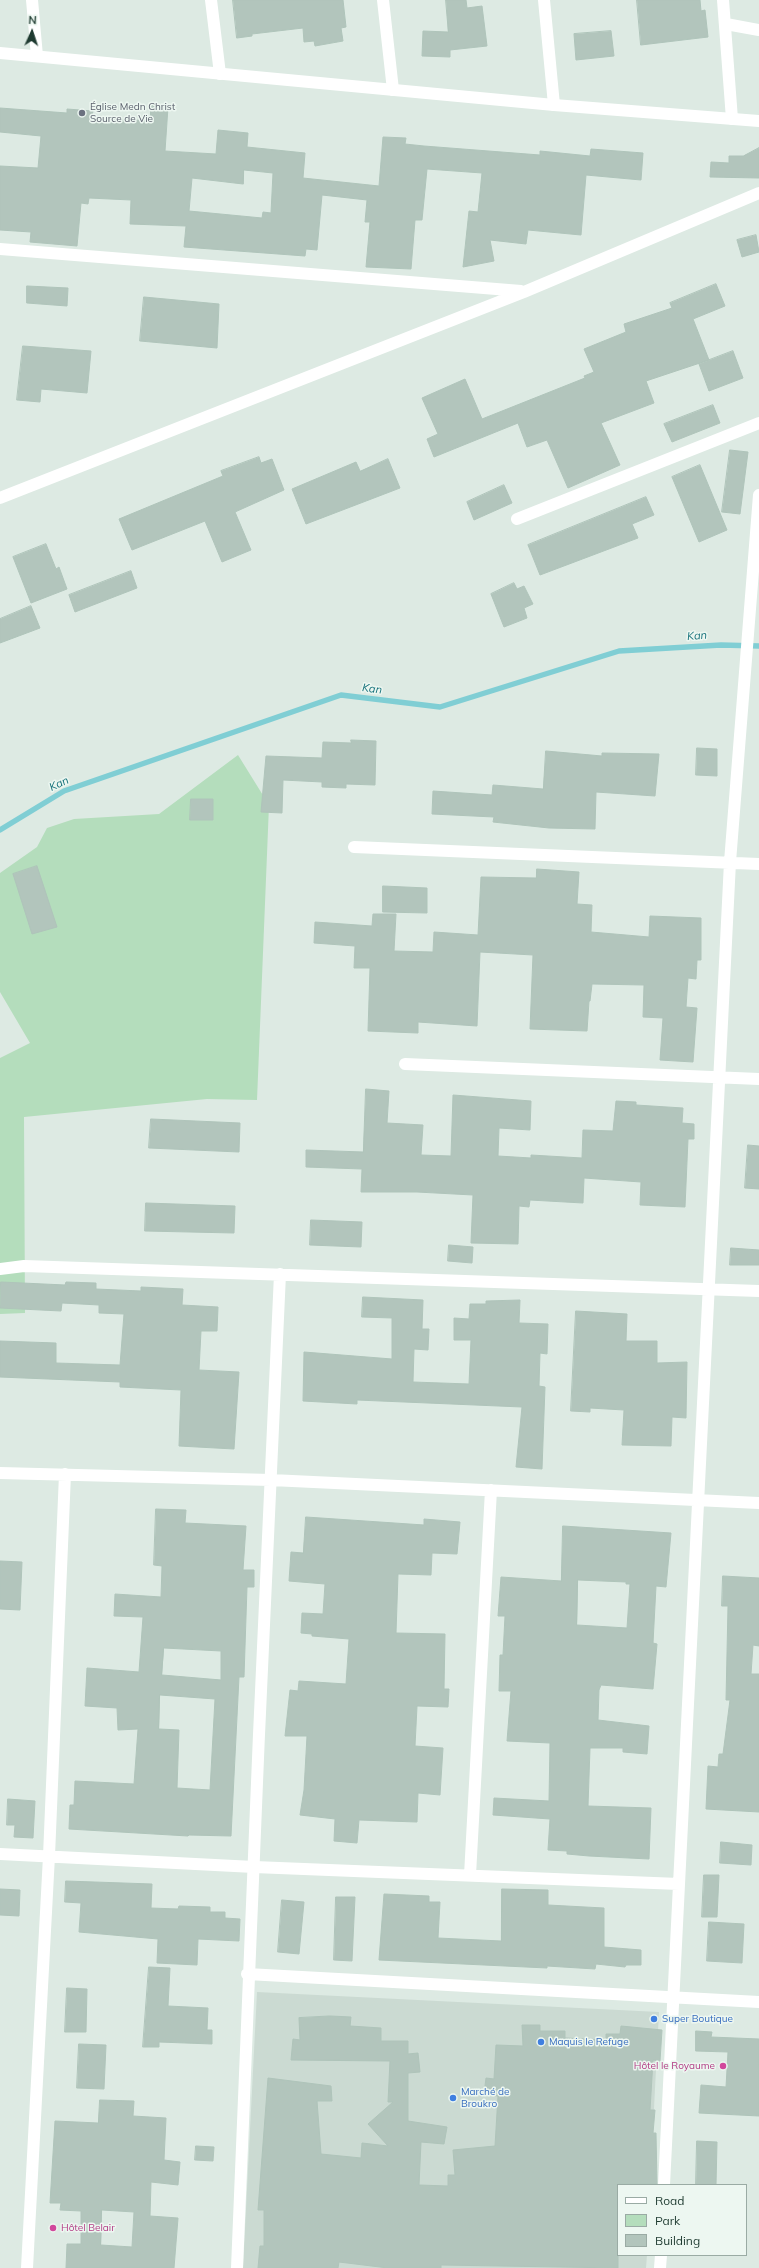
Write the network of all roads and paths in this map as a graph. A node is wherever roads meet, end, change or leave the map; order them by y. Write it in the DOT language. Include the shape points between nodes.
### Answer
graph roads {
  1 [pos="32,0"];
  2 [pos="211,0"];
  3 [pos="383,0"];
  4 [pos="544,0"];
  5 [pos="723,0"];
  6 [pos="726,24"];
  7 [pos="759,30"];
  8 [pos="0,53"];
  9 [pos="37,56"];
  10 [pos="220,74"];
  11 [pos="393,90"];
  12 [pos="554,105"];
  13 [pos="732,119"];
  14 [pos="759,121"];
  15 [pos="759,193"];
  16 [pos="0,249"];
  17 [pos="524,292"];
  18 [pos="759,424"];
  19 [pos="759,495"];
  20 [pos="0,498"];
  21 [pos="516,519"];
  22 [pos="354,847"];
  23 [pos="730,862"];
  24 [pos="759,864"];
  25 [pos="405,1064"];
  26 [pos="719,1077"];
  27 [pos="759,1078"];
  28 [pos="0,1269"];
  29 [pos="280,1274"];
  30 [pos="710,1288"];
  31 [pos="759,1291"];
  32 [pos="0,1473"];
  33 [pos="65,1474"];
  34 [pos="271,1480"];
  35 [pos="491,1490"];
  36 [pos="698,1500"];
  37 [pos="759,1503"];
  38 [pos="0,1854"];
  39 [pos="49,1856"];
  40 [pos="254,1867"];
  41 [pos="470,1875"];
  42 [pos="679,1884"];
  43 [pos="247,1974"];
  44 [pos="674,1998"];
  45 [pos="759,2002"];
  46 [pos="664,2184"];
  47 [pos="661,2256"];
  48 [pos="27,2268"];
  49 [pos="237,2268"];
  50 [pos="660,2268"];
  1 -- 9 [label="street"];
  2 -- 10 [label="street"];
  3 -- 11 [label="street"];
  4 -- 12 [label="street"];
  5 -- 6 [label="street"];
  6 -- 7 [label="street"];
  6 -- 13 [label="street"];
  8 -- 9 [label="street"];
  9 -- 10 [label="street"];
  10 -- 11 [label="street"];
  11 -- 12 [label="street"];
  12 -- 13 [label="street"];
  13 -- 14 [label="street"];
  15 -- 17 [label="street"];
  16 -- 17 [label="street"];
  17 -- 20 [label="street"];
  18 -- 21 [label="street"];
  19 -- 23 [label="street"];
  22 -- 23 [label="street"];
  23 -- 24 [label="street"];
  23 -- 26 [label="street"];
  25 -- 26 [label="street"];
  26 -- 27 [label="street"];
  26 -- 30 [label="street"];
  28 -- 29 [label="street" via="24,1266"];
  29 -- 30 [label="street"];
  29 -- 34 [label="street"];
  30 -- 31 [label="street"];
  30 -- 36 [label="street"];
  32 -- 33 [label="street"];
  33 -- 34 [label="street"];
  33 -- 39 [label="street"];
  34 -- 35 [label="street"];
  34 -- 40 [label="street"];
  35 -- 36 [label="street"];
  35 -- 41 [label="street"];
  36 -- 37 [label="street"];
  36 -- 42 [label="street"];
  38 -- 39 [label="street"];
  39 -- 40 [label="street"];
  39 -- 48 [label="street"];
  40 -- 41 [label="street"];
  40 -- 43 [label="street"];
  41 -- 42 [label="street"];
  42 -- 44 [label="street"];
  43 -- 44 [label="street"];
  43 -- 49 [label="street"];
  44 -- 45 [label="street"];
  44 -- 46 [label="street"];
  47 -- 50 [label="street"];
}
